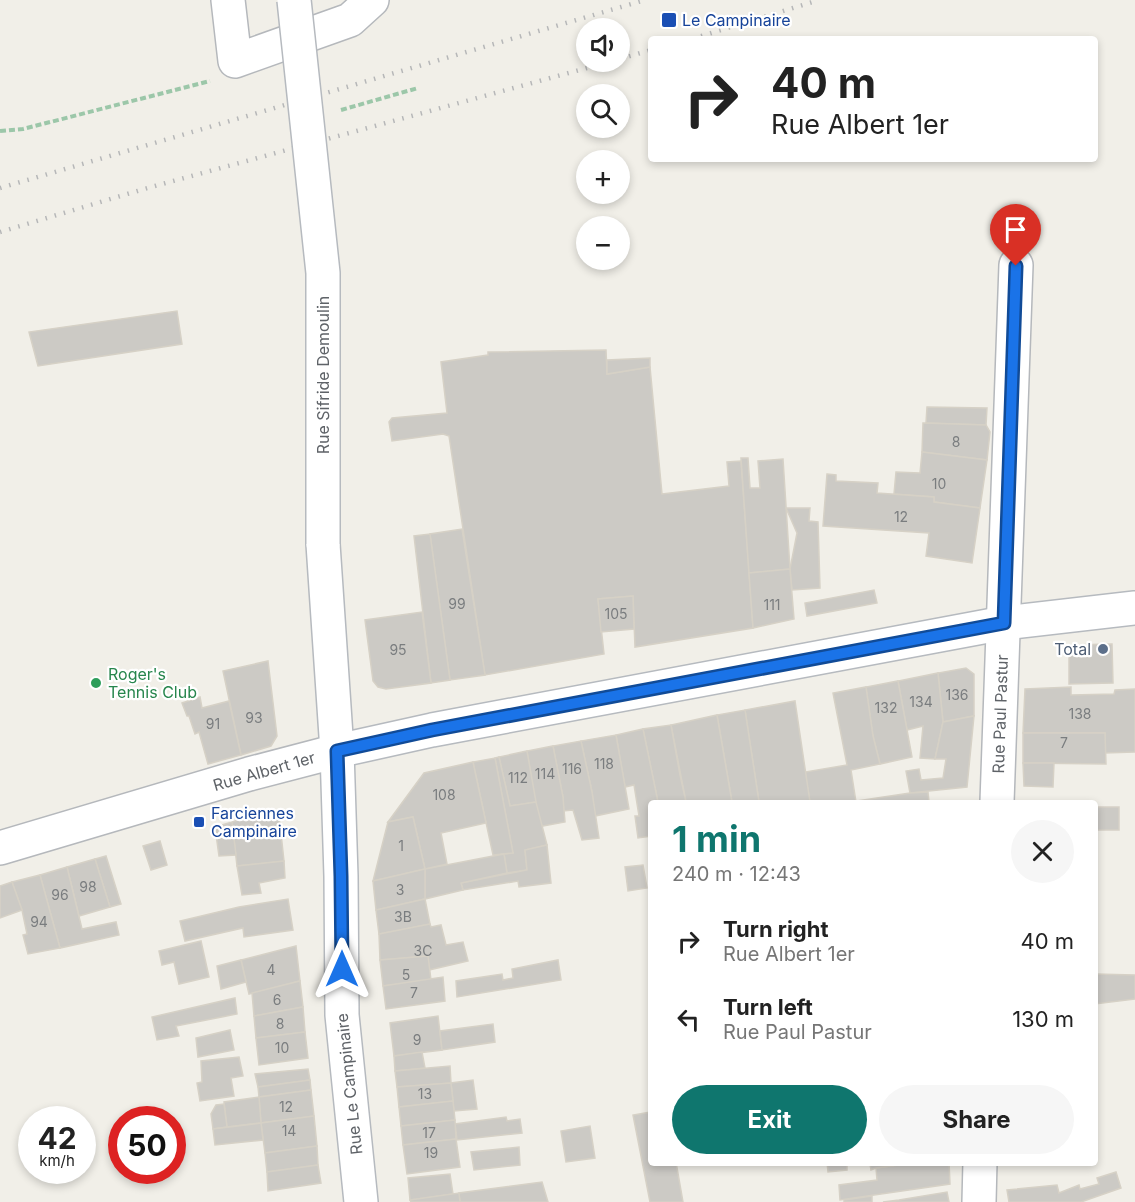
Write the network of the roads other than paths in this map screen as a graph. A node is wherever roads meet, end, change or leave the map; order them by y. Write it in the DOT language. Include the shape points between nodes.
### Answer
graph roads {
  1 [pos="228,0"];
  2 [pos="294,0"];
  3 [pos="372,0"];
  4 [pos="1016,266"];
  5 [pos="1135,608"];
  6 [pos="1004,623"];
  7 [pos="337,751"];
  8 [pos="997,800"];
  9 [pos="0,848"];
  10 [pos="980,1166"];
  11 [pos="361,1202"];
  12 [pos="979,1202"];
  1 -- 3 [label="main road" via="235,61 350,20"];
  2 -- 7 [label="main road, Rue Sifride Demoulin, bridge" via="323,273 323,543"];
  4 -- 6 [label="main road, Rue Paul Pastur"];
  5 -- 6 [label="main road, Rue Albert 1er"];
  6 -- 7 [label="main road, Rue Albert 1er"];
  6 -- 8 [label="main road, Rue Paul Pastur"];
  7 -- 9 [label="main road, Rue Albert 1er"];
  7 -- 11 [label="main road, Rue Le Campinaire" via="342,1015"];
  10 -- 12 [label="main road"];
}
